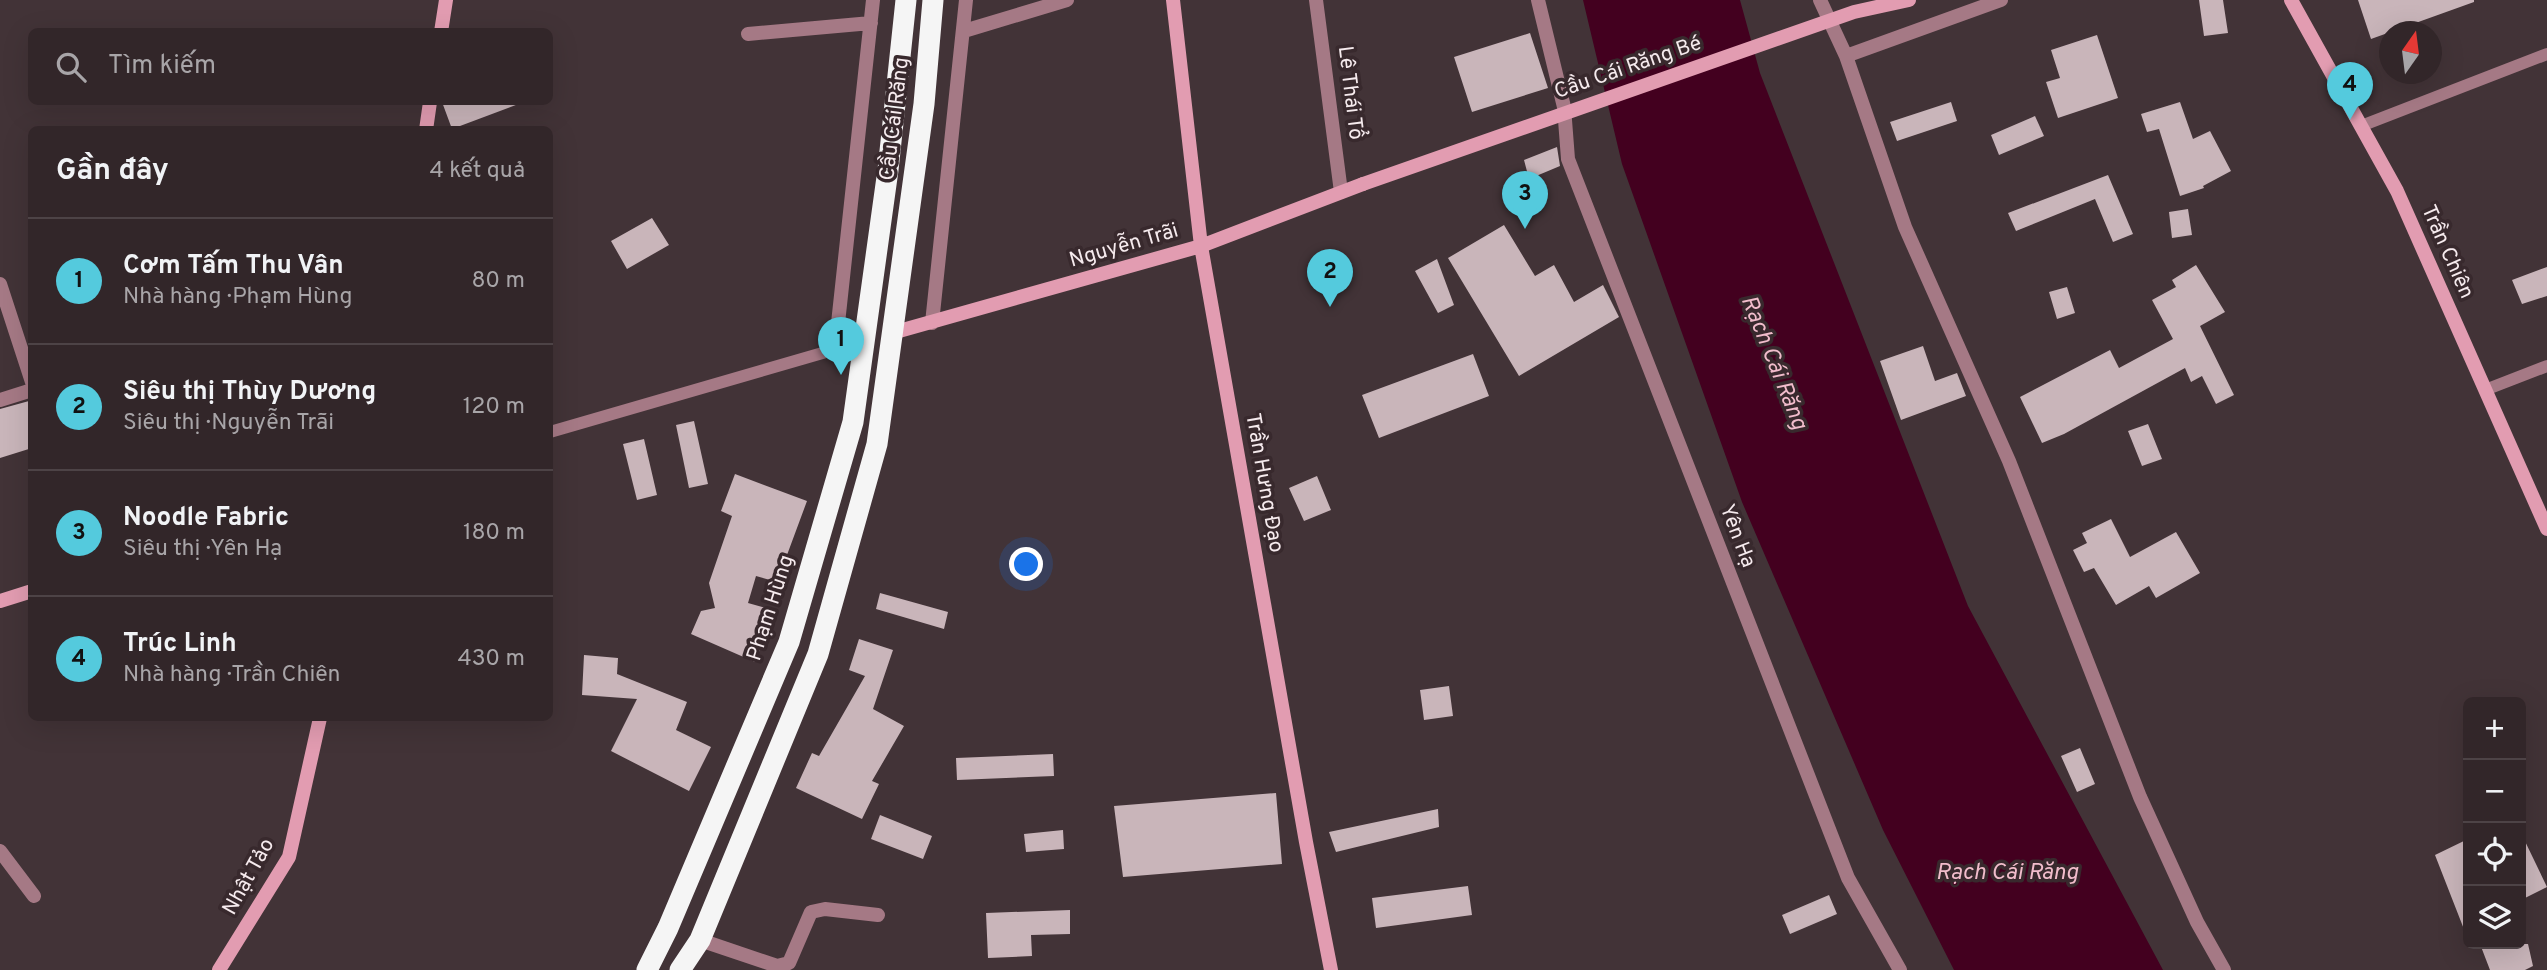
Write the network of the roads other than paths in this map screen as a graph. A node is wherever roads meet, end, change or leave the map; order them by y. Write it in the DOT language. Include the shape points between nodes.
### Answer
graph roads {
  1 [pos="446,0"];
  2 [pos="873,0"];
  3 [pos="906,0"];
  4 [pos="933,0"];
  5 [pos="966,0"];
  6 [pos="1067,0"];
  7 [pos="1172,0"];
  8 [pos="1316,0"];
  9 [pos="1538,0"];
  10 [pos="1820,0"];
  11 [pos="1909,0"];
  12 [pos="2001,0"];
  13 [pos="2291,0"];
  14 [pos="871,23"];
  15 [pos="442,28"];
  16 [pos="964,31"];
  17 [pos="748,34"];
  18 [pos="2547,54"];
  19 [pos="1846,56"];
  20 [pos="430,105"];
  21 [pos="427,126"];
  22 [pos="2361,126"];
  23 [pos="1363,184"];
  24 [pos="1341,192"];
  25 [pos="878,242"];
  26 [pos="1201,246"];
  27 [pos="0,284"];
  28 [pos="932,323"];
  29 [pos="892,334"];
  30 [pos="864,341"];
  31 [pos="835,351"];
  32 [pos="2547,366"];
  33 [pos="28,370"];
  34 [pos="2485,390"];
  35 [pos="28,391"];
  36 [pos="0,400"];
  37 [pos="553,431"];
  38 [pos="2547,529"];
  39 [pos="28,592"];
  40 [pos="0,601"];
  41 [pos="319,721"];
  42 [pos="0,851"];
  43 [pos="34,896"];
  44 [pos="878,915"];
  45 [pos="668,928"];
  46 [pos="700,940"];
  47 [pos="219,970"];
  48 [pos="648,970"];
  49 [pos="680,970"];
  50 [pos="1331,970"];
  51 [pos="1900,970"];
  52 [pos="2224,970"];
  1 -- 15 [label="street"];
  2 -- 14 [label="street"];
  3 -- 25 [label="highway, Cầu Cái Răng"];
  4 -- 29 [label="highway, Cầu Cái Răng"];
  5 -- 16 [label="street"];
  6 -- 16 [label="street"];
  7 -- 26 [label="street, Trần Hưng Đạo"];
  8 -- 24 [label="street, Lê Thái Tổ"];
  9 -- 51 [label="street, Yên Hạ" via="1564,107 1568,159 1843,865"];
  10 -- 19 [label="street"];
  11 -- 23 [label="street, Cầu Cái Răng Bé, bridge" via="1854,12"];
  12 -- 19 [label="street"];
  13 -- 22 [label="street, Trần Chiên"];
  14 -- 17 [label="street"];
  14 -- 31 [label="street"];
  16 -- 28 [label="street"];
  18 -- 22 [label="lane"];
  19 -- 52 [label="street" via="1905,227 2009,461 2140,796"];
  20 -- 21 [label="street"];
  22 -- 34 [label="street, Trần Chiên" via="2397,191"];
  23 -- 24 [label="street, Nguyễn Trãi"];
  24 -- 26 [label="street, Nguyễn Trãi"];
  25 -- 30 [label="highway, Phạm Hùng"];
  26 -- 28 [label="street, Nguyễn Trãi"];
  26 -- 50 [label="street, Trần Hưng Đạo"];
  27 -- 33 [label="street"];
  28 -- 29 [label="street, Nguyễn Trãi"];
  29 -- 46 [label="highway" via="877,444 818,654"];
  30 -- 31 [label="lane"];
  30 -- 45 [label="highway, Phạm Hùng" via="853,422 789,642"];
  31 -- 37 [label="lane"];
  32 -- 34 [label="lane"];
  34 -- 38 [label="street, Trần Chiên"];
  35 -- 36 [label="street"];
  39 -- 40 [label="street"];
  41 -- 47 [label="street, Nhật Tảo" via="289,857"];
  42 -- 43 [label="street"];
  44 -- 46 [label="street" via="825,909 811,912 789,963 783,966"];
  45 -- 46 [label="highway"];
  45 -- 48 [label="highway, Phạm Hùng"];
  46 -- 49 [label="highway"];
}
